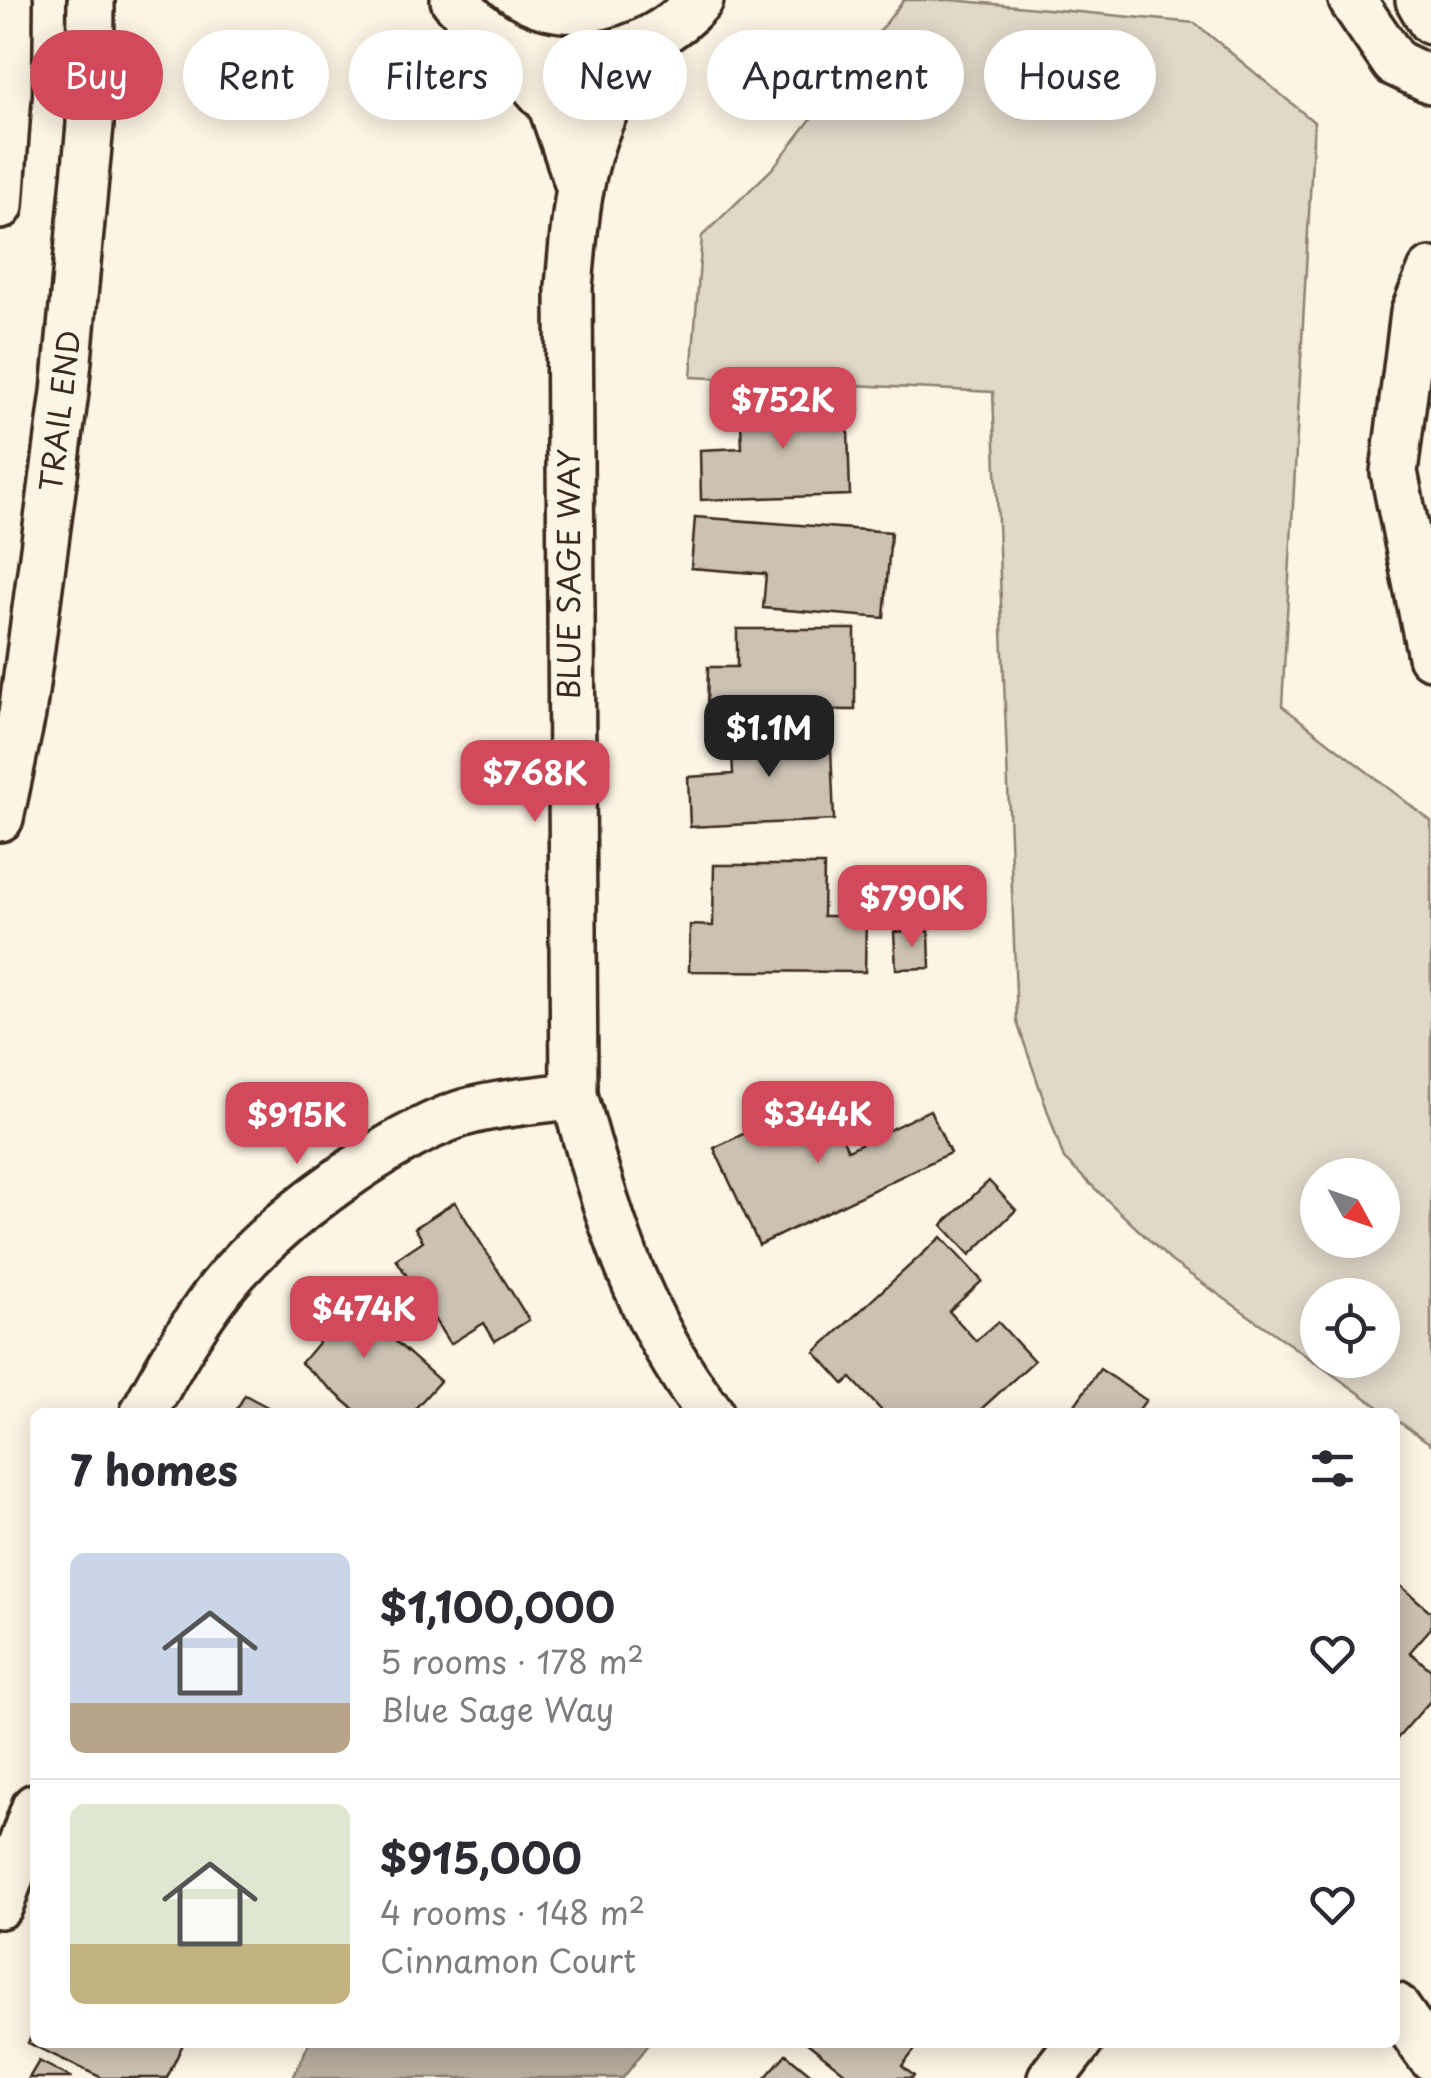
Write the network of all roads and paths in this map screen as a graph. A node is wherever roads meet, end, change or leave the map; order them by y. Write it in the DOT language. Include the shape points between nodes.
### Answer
graph roads {
  1 [pos="9,0"];
  2 [pos="91,0"];
  3 [pos="700,0"];
  4 [pos="1352,0"];
  5 [pos="1419,0"];
  6 [pos="468,14"];
  7 [pos="1431,21"];
  8 [pos="667,30"];
  9 [pos="543,54"];
  10 [pos="1431,80"];
  11 [pos="601,120"];
  12 [pos="579,186"];
  13 [pos="0,206"];
  14 [pos="1431,271"];
  15 [pos="1430,652"];
  16 [pos="0,818"];
  17 [pos="574,1095"];
  18 [pos="146,1408"];
  19 [pos="707,1408"];
  20 [pos="30,1821"];
  21 [pos="0,1905"];
  22 [pos="1400,2013"];
  23 [pos="1074,2048"];
  24 [pos="1431,2057"];
  25 [pos="1051,2078"];
  1 -- 13 [label="street"];
  2 -- 16 [label="street, TRAIL END" via="90,126 65,392 22,714"];
  3 -- 8 [label="street"];
  4 -- 10 [label="street" via="1396,62"];
  5 -- 7 [label="street"];
  6 -- 9 [label="street" via="515,46"];
  6 -- 12 [label="street, BLUE SAGE WAY" via="551,104"];
  11 -- 12 [label="street, BLUE SAGE WAY"];
  12 -- 17 [label="street, BLUE SAGE WAY" via="568,287"];
  14 -- 15 [label="street" via="1414,312 1394,472"];
  17 -- 18 [label="street" via="462,1114 379,1153 305,1207 236,1270 181,1345"];
  17 -- 19 [label="street, BLUE SAGE WAY" via="605,1205 643,1303"];
  20 -- 21 [label="street"];
  22 -- 24 [label="street"];
  23 -- 25 [label="street"];
}
